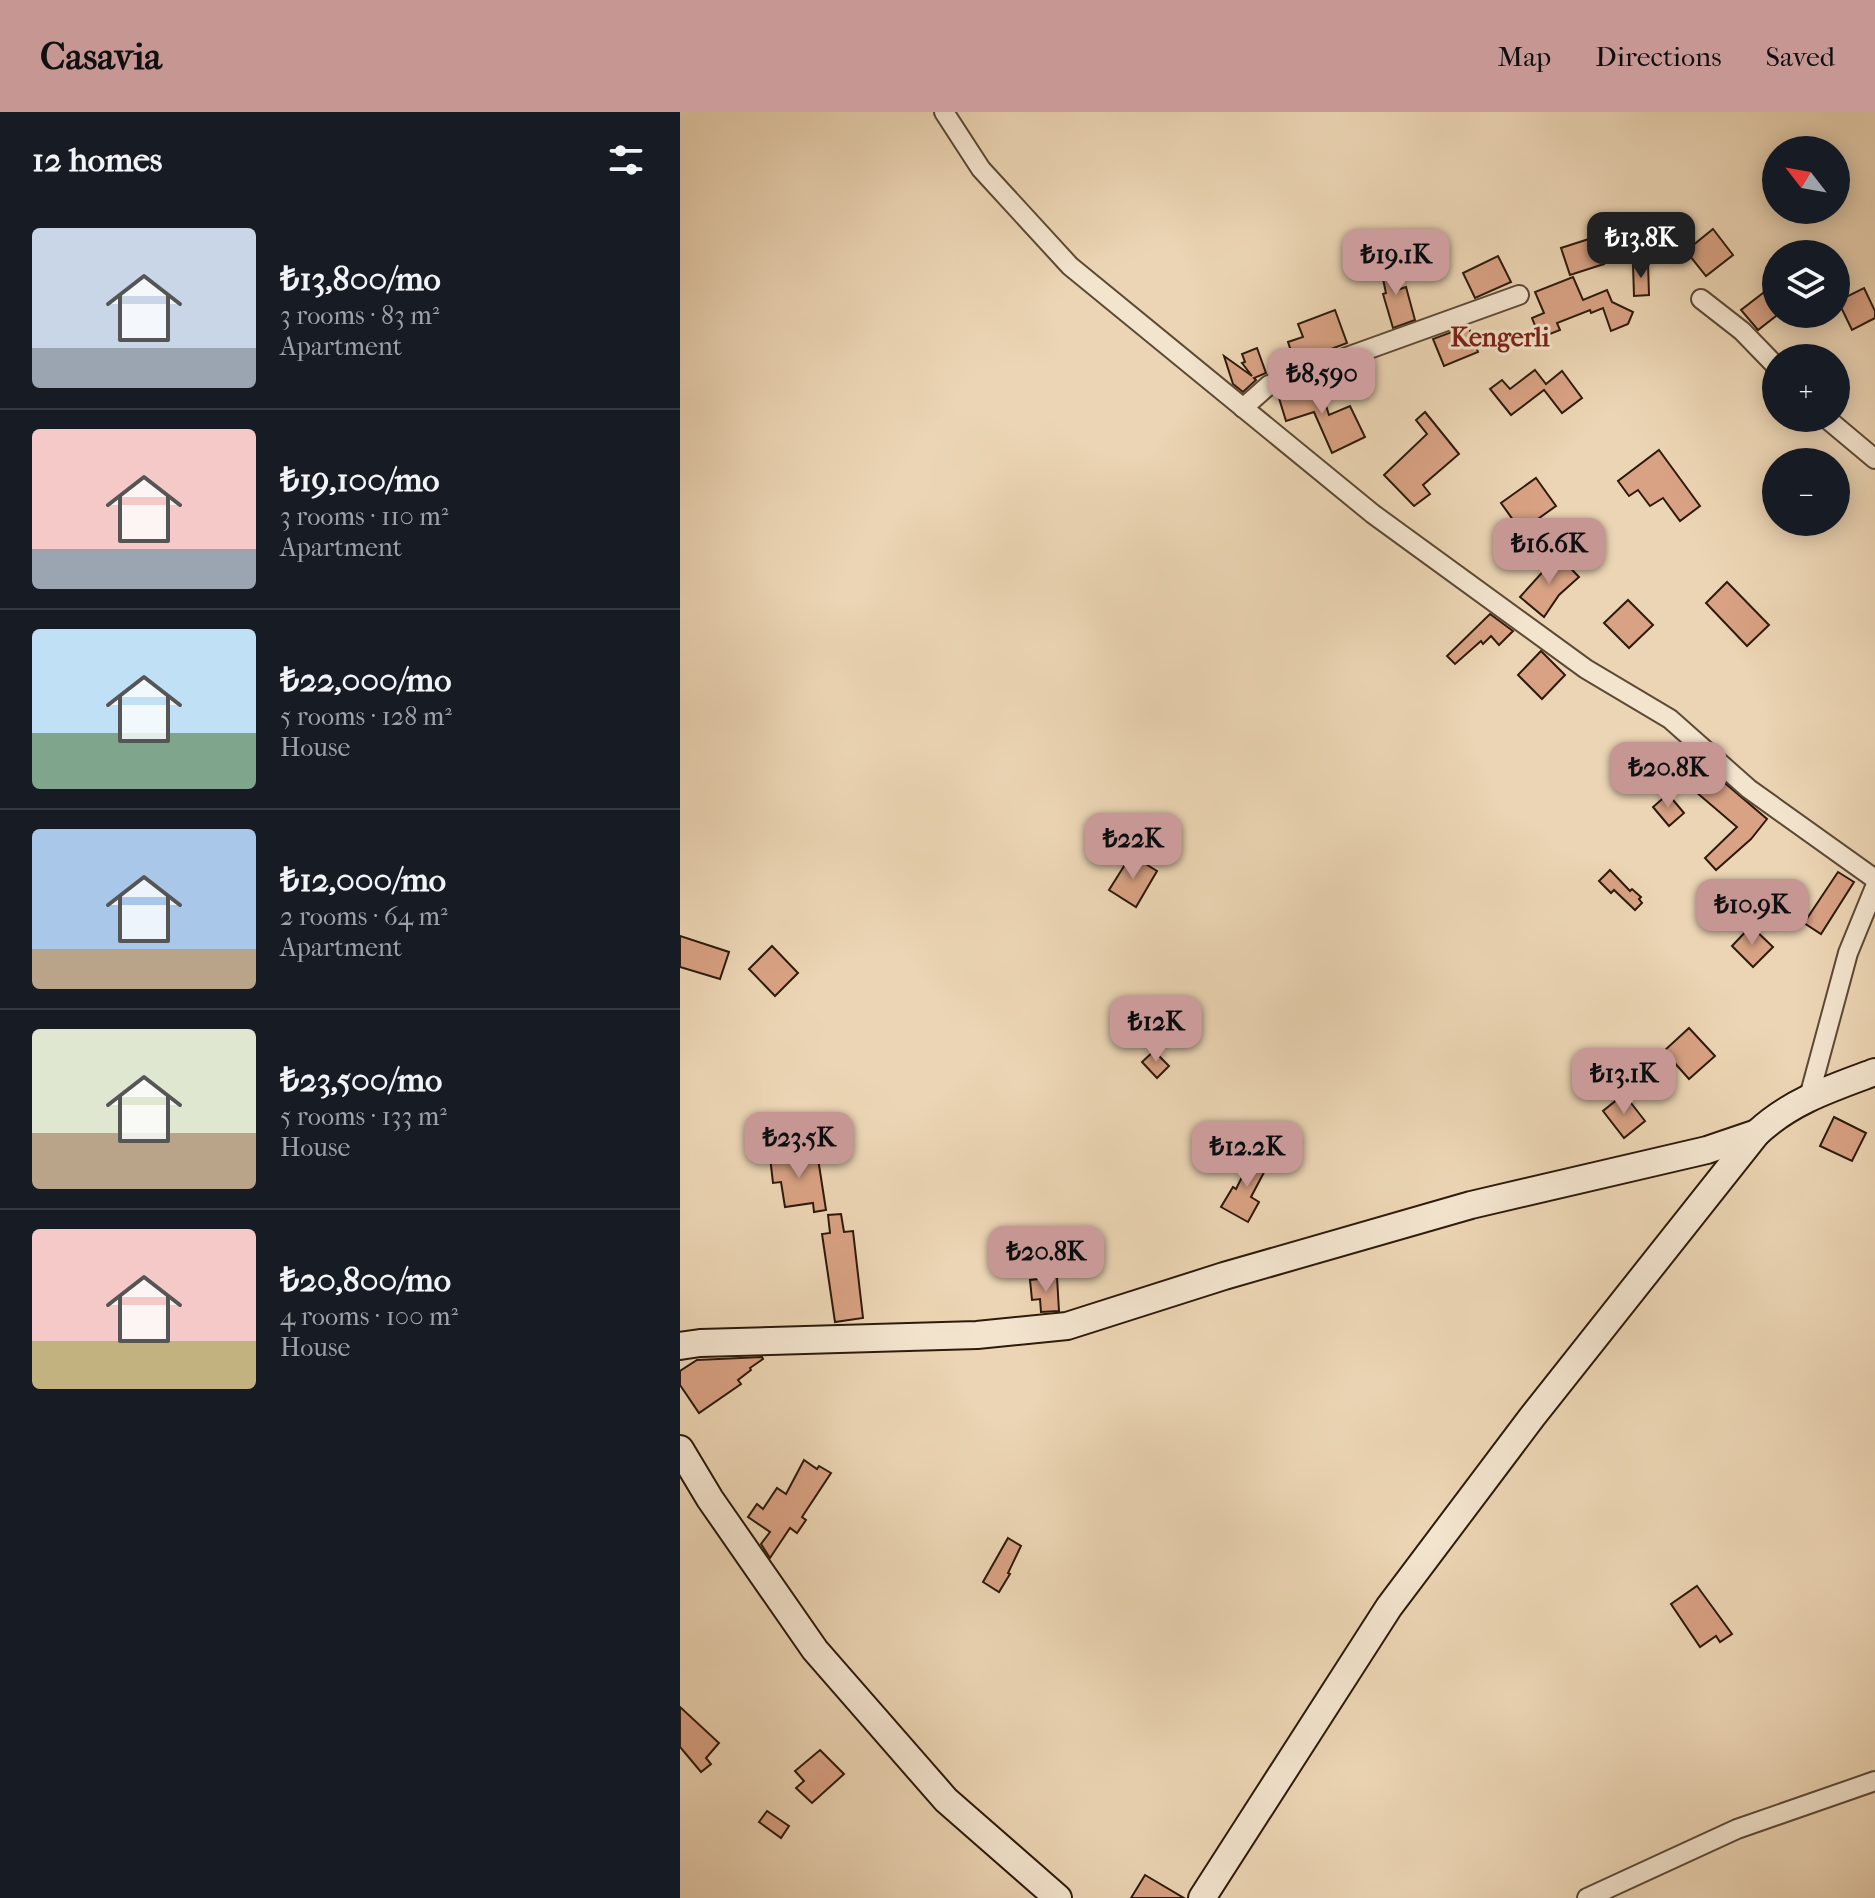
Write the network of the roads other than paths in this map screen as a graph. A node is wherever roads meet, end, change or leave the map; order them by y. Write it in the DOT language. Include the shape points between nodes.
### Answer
graph roads {
  1 [pos="944,112"];
  2 [pos="1519,295"];
  3 [pos="1701,299"];
  4 [pos="1762,352"];
  5 [pos="1243,408"];
  6 [pos="1843,432"];
  7 [pos="1875,459"];
  8 [pos="1875,879"];
  9 [pos="1875,887"];
  10 [pos="1875,1072"];
  11 [pos="1809,1097"];
  12 [pos="1757,1133"];
  13 [pos="680,1346"];
  14 [pos="680,1449"];
  15 [pos="1875,1781"];
  16 [pos="1058,1898"];
  17 [pos="1202,1898"];
  18 [pos="1587,1898"];
  1 -- 5 [label="street" via="981,169 1070,266"];
  2 -- 5 [label="street" via="1269,385"];
  3 -- 4 [label="street"];
  5 -- 8 [label="street" via="1373,514 1586,669 1670,719 1749,789"];
  6 -- 7 [label="street"];
  9 -- 11 [label="street" via="1843,968"];
  10 -- 11 [label="street"];
  11 -- 12 [label="street"];
  12 -- 13 [label="street" via="1707,1150 1471,1205 1067,1326 977,1335"];
  12 -- 17 [label="street" via="1389,1607"];
  14 -- 16 [label="street" via="815,1650 946,1800"];
  15 -- 18 [label="street" via="1737,1829"];
}
